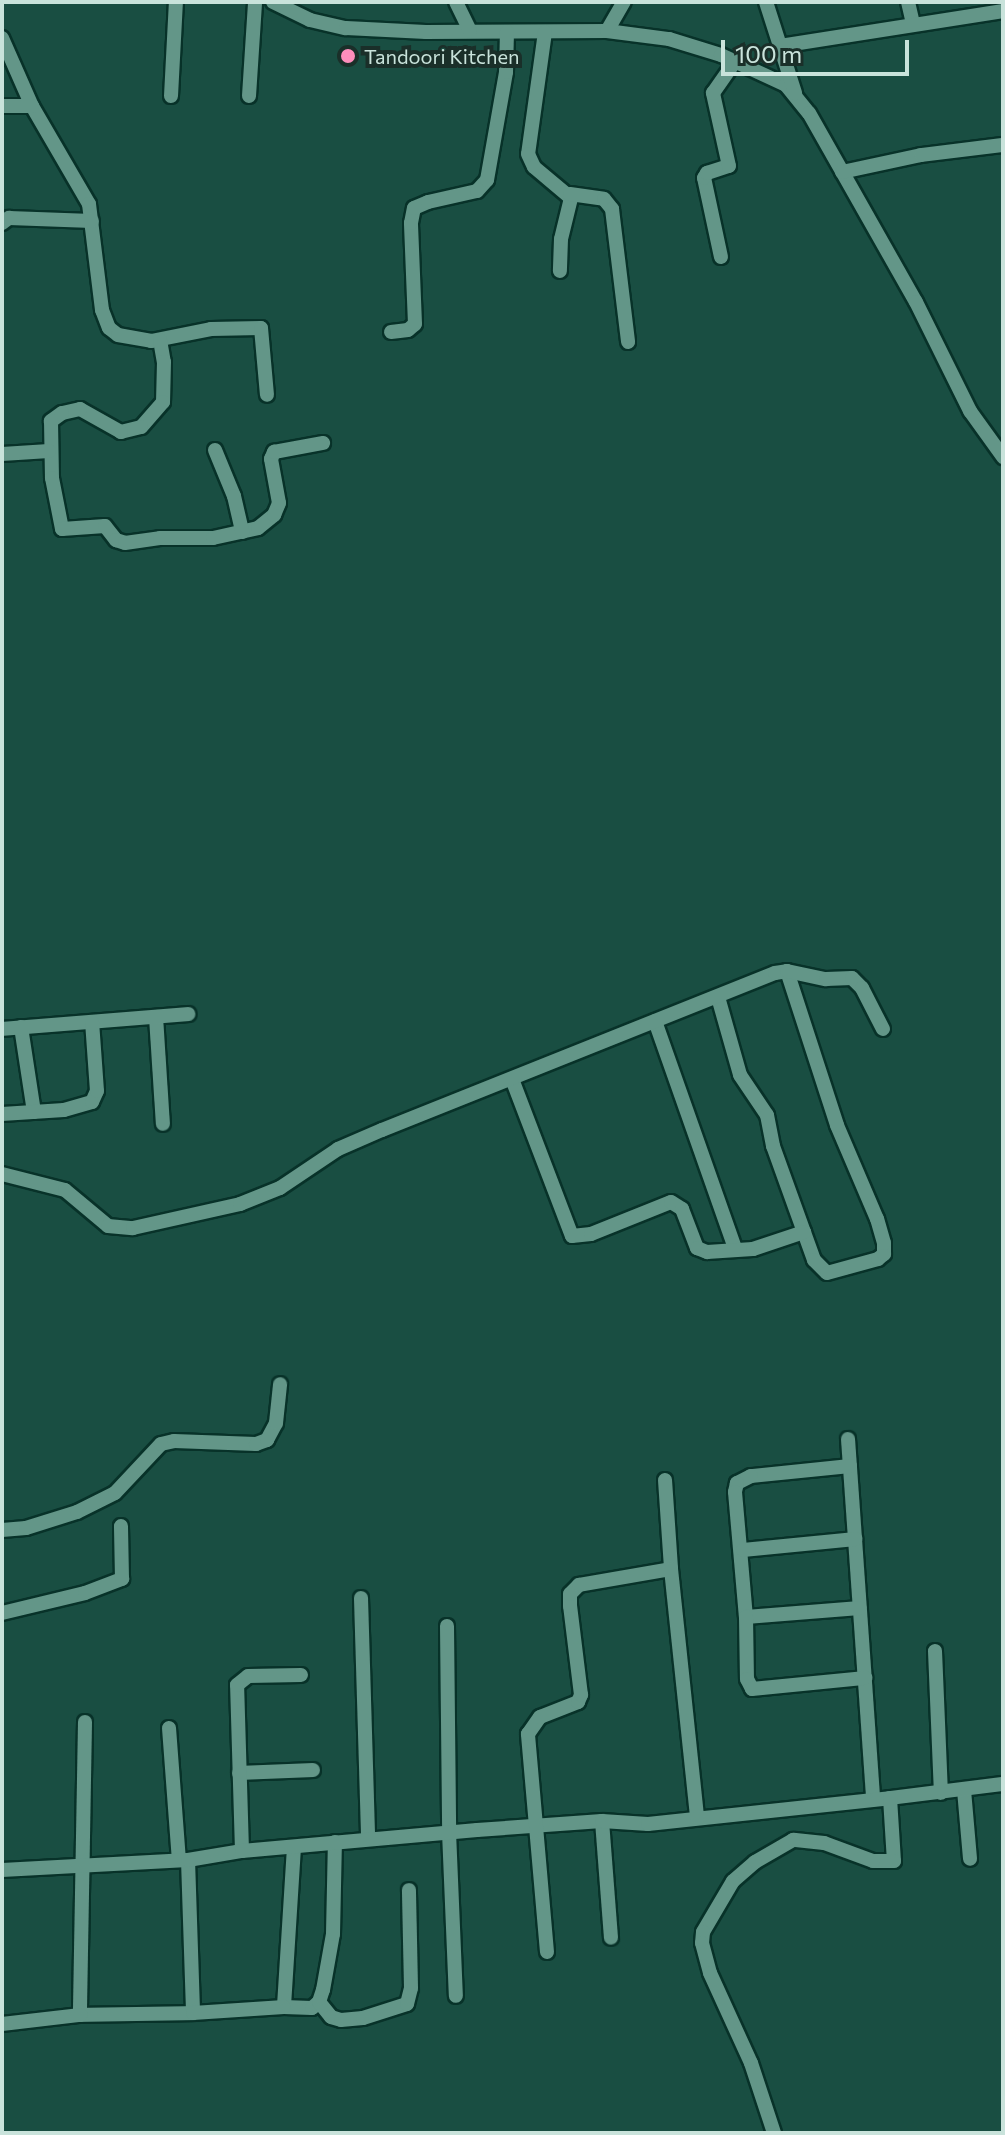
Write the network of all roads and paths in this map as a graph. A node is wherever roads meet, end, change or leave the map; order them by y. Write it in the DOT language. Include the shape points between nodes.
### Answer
graph roads {
  1 [pos="176,2"];
  2 [pos="255,2"];
  3 [pos="273,2"];
  4 [pos="456,2"];
  5 [pos="766,2"];
  6 [pos="908,2"];
  7 [pos="617,5"];
  8 [pos="1003,11"];
  9 [pos="913,24"];
  10 [pos="470,31"];
  11 [pos="607,31"];
  12 [pos="507,32"];
  13 [pos="545,32"];
  14 [pos="2,38"];
  15 [pos="780,46"];
  16 [pos="6,59"];
  17 [pos="735,61"];
  18 [pos="796,93"];
  19 [pos="171,96"];
  20 [pos="249,96"];
  21 [pos="2,106"];
  22 [pos="32,106"];
  23 [pos="1003,145"];
  24 [pos="842,172"];
  25 [pos="570,194"];
  26 [pos="92,221"];
  27 [pos="2,223"];
  28 [pos="721,257"];
  29 [pos="560,271"];
  30 [pos="391,332"];
  31 [pos="160,340"];
  32 [pos="628,342"];
  33 [pos="267,395"];
  34 [pos="323,443"];
  35 [pos="215,450"];
  36 [pos="49,451"];
  37 [pos="2,454"];
  38 [pos="1003,457"];
  39 [pos="242,532"];
  40 [pos="787,971"];
  41 [pos="718,997"];
  42 [pos="188,1014"];
  43 [pos="156,1017"];
  44 [pos="655,1021"];
  45 [pos="92,1022"];
  46 [pos="21,1027"];
  47 [pos="2,1029"];
  48 [pos="883,1029"];
  49 [pos="512,1079"];
  50 [pos="34,1112"];
  51 [pos="2,1114"];
  52 [pos="163,1124"];
  53 [pos="2,1174"];
  54 [pos="804,1232"];
  55 [pos="735,1248"];
  56 [pos="280,1384"];
  57 [pos="848,1439"];
  58 [pos="850,1466"];
  59 [pos="665,1480"];
  60 [pos="121,1526"];
  61 [pos="2,1530"];
  62 [pos="855,1539"];
  63 [pos="743,1550"];
  64 [pos="671,1569"];
  65 [pos="361,1598"];
  66 [pos="860,1608"];
  67 [pos="2,1613"];
  68 [pos="746,1617"];
  69 [pos="447,1626"];
  70 [pos="935,1651"];
  71 [pos="301,1675"];
  72 [pos="865,1678"];
  73 [pos="85,1722"];
  74 [pos="169,1728"];
  75 [pos="313,1770"];
  76 [pos="239,1773"];
  77 [pos="1003,1784"];
  78 [pos="964,1790"];
  79 [pos="941,1793"];
  80 [pos="890,1798"];
  81 [pos="873,1799"];
  82 [pos="697,1818"];
  83 [pos="602,1821"];
  84 [pos="538,1826"];
  85 [pos="449,1832"];
  86 [pos="368,1838"];
  87 [pos="335,1842"];
  88 [pos="294,1847"];
  89 [pos="242,1851"];
  90 [pos="970,1859"];
  91 [pos="184,1860"];
  92 [pos="86,1866"];
  93 [pos="2,1870"];
  94 [pos="409,1890"];
  95 [pos="611,1938"];
  96 [pos="547,1952"];
  97 [pos="456,1996"];
  98 [pos="319,2002"];
  99 [pos="284,2007"];
  100 [pos="193,2013"];
  101 [pos="80,2015"];
  102 [pos="2,2024"];
  103 [pos="774,2133"];
  1 -- 19 [label="street"];
  2 -- 20 [label="street"];
  3 -- 10 [label="street" via="310,20 346,28"];
  4 -- 10 [label="street"];
  5 -- 15 [label="street"];
  6 -- 9 [label="street"];
  7 -- 11 [label="street"];
  8 -- 9 [label="street"];
  9 -- 15 [label="street"];
  10 -- 12 [label="street"];
  11 -- 13 [label="street"];
  11 -- 17 [label="street" via="680,41"];
  12 -- 13 [label="street"];
  12 -- 30 [label="street" via="506,72 487,180 477,191 414,208 415,324"];
  13 -- 25 [label="street" via="528,154 534,167"];
  14 -- 16 [label="street"];
  15 -- 18 [label="street"];
  16 -- 22 [label="street"];
  17 -- 18 [label="street"];
  17 -- 28 [label="street" via="713,93 729,166 704,178"];
  18 -- 24 [label="street"];
  21 -- 22 [label="street"];
  22 -- 26 [label="street" via="73,171"];
  23 -- 24 [label="street"];
  24 -- 38 [label="street" via="970,411"];
  25 -- 29 [label="street"];
  25 -- 32 [label="street" via="604,199 612,209"];
  26 -- 27 [label="street" via="9,218"];
  26 -- 31 [label="street" via="102,310 109,328 118,335"];
  31 -- 33 [label="street" via="211,329 261,328"];
  31 -- 36 [label="street" via="165,390 151,420 130,433 85,410 62,413 49,426"];
  34 -- 39 [label="street" via="274,452 279,503 258,528"];
  35 -- 39 [label="street"];
  36 -- 37 [label="street"];
  36 -- 39 [label="street" via="58,521 66,531 105,526 125,543"];
  40 -- 41 [label="street"];
  40 -- 48 [label="street" via="852,978"];
  40 -- 54 [label="street" via="837,1125 877,1219 884,1254 827,1273 814,1260"];
  41 -- 44 [label="street"];
  41 -- 54 [label="street" via="740,1075 767,1115"];
  42 -- 43 [label="street"];
  43 -- 45 [label="street"];
  43 -- 52 [label="street"];
  44 -- 49 [label="street"];
  44 -- 55 [label="street"];
  45 -- 46 [label="street"];
  45 -- 50 [label="street" via="97,1091 92,1102"];
  46 -- 47 [label="street"];
  46 -- 50 [label="street"];
  49 -- 53 [label="street" via="338,1149 280,1188 240,1204 133,1228 108,1226 65,1190"];
  49 -- 55 [label="street" via="572,1236 591,1234 671,1202 682,1209 697,1248"];
  50 -- 51 [label="street"];
  54 -- 55 [label="street" via="753,1249"];
  56 -- 61 [label="street" via="276,1423 267,1440 161,1444 115,1493 77,1512"];
  57 -- 58 [label="street"];
  58 -- 62 [label="street"];
  58 -- 63 [label="street" via="751,1476 737,1483"];
  59 -- 64 [label="street"];
  60 -- 67 [label="street" via="122,1579"];
  62 -- 63 [label="street"];
  62 -- 66 [label="street"];
  63 -- 68 [label="street"];
  64 -- 82 [label="street"];
  64 -- 84 [label="street" via="589,1580 570,1594 581,1695 573,1706 540,1717 528,1734"];
  65 -- 86 [label="street"];
  66 -- 68 [label="street"];
  66 -- 72 [label="street"];
  68 -- 72 [label="street" via="747,1679 752,1689"];
  69 -- 85 [label="street"];
  70 -- 79 [label="street"];
  71 -- 76 [label="street" via="248,1676 239,1681"];
  72 -- 81 [label="street"];
  73 -- 92 [label="street"];
  74 -- 91 [label="street"];
  75 -- 76 [label="street"];
  76 -- 89 [label="street"];
  77 -- 78 [label="street"];
  78 -- 79 [label="street"];
  78 -- 90 [label="street"];
  79 -- 80 [label="street"];
  80 -- 81 [label="street"];
  80 -- 103 [label="street" via="894,1861 873,1861 824,1843 793,1840 733,1881 703,1932 710,1973 751,2063"];
  81 -- 82 [label="street"];
  82 -- 83 [label="street" via="648,1824"];
  83 -- 84 [label="street"];
  83 -- 95 [label="street"];
  84 -- 85 [label="street"];
  84 -- 96 [label="street"];
  85 -- 86 [label="street"];
  85 -- 97 [label="street"];
  86 -- 87 [label="street"];
  87 -- 88 [label="street"];
  87 -- 98 [label="street" via="333,1934"];
  88 -- 89 [label="street"];
  88 -- 99 [label="street"];
  89 -- 91 [label="street"];
  91 -- 92 [label="street"];
  91 -- 100 [label="street"];
  92 -- 93 [label="street"];
  92 -- 101 [label="street"];
  94 -- 98 [label="street" via="407,2004 341,2020 331,2017"];
  98 -- 99 [label="street" via="312,2008"];
  99 -- 100 [label="street"];
  100 -- 101 [label="street"];
  101 -- 102 [label="street"];
}
